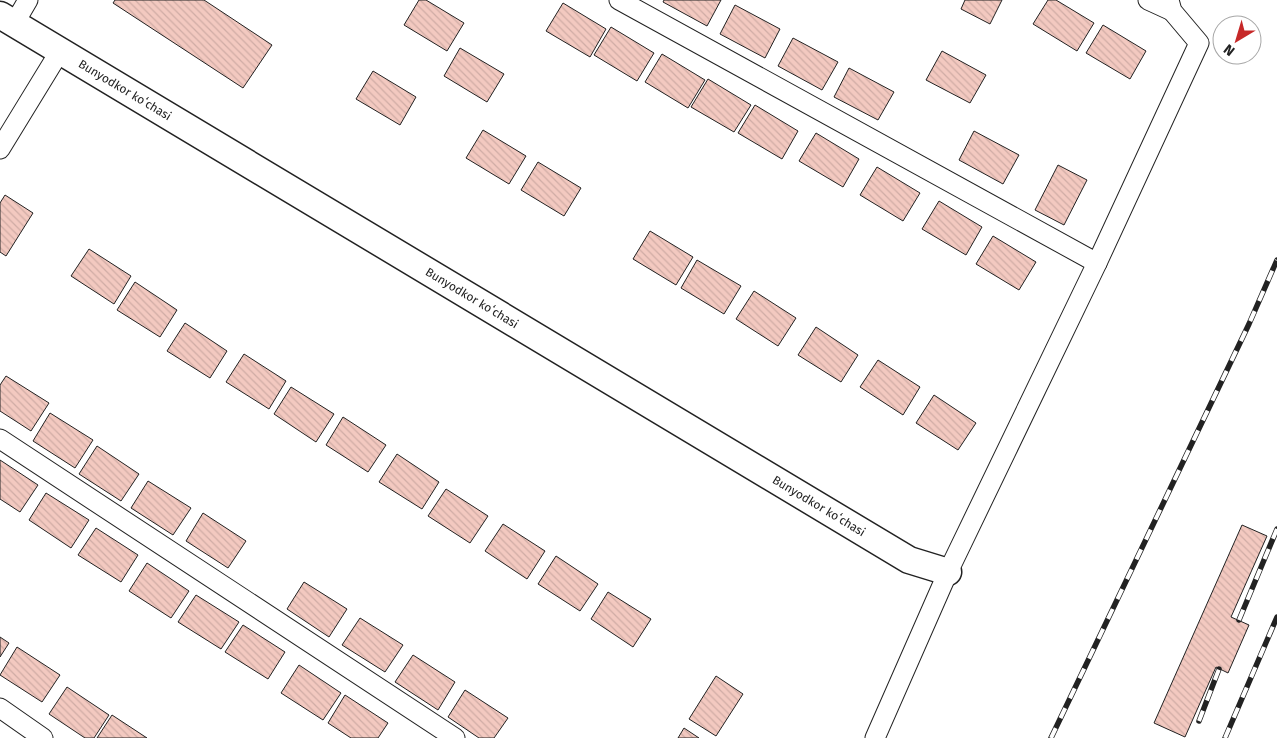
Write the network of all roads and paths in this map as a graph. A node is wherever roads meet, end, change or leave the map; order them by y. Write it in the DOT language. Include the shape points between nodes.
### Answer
graph roads {
  1 [pos="28,0"];
  2 [pos="619,0"];
  3 [pos="1148,0"];
  4 [pos="1170,6"];
  5 [pos="7,20"];
  6 [pos="60,51"];
  7 [pos="0,149"];
  8 [pos="1097,263"];
  9 [pos="0,439"];
  10 [pos="948,572"];
  11 [pos="0,708"];
  12 [pos="43,738"];
  13 [pos="455,738"];
  14 [pos="875,738"];
  1 -- 5 [label="street"];
  2 -- 8 [label="street"];
  3 -- 4 [label="street"];
  4 -- 8 [label="street" via="1199,42"];
  5 -- 6 [label="main road, Bunyodkor koʻchasi"];
  6 -- 7 [label="street"];
  6 -- 10 [label="main road, Bunyodkor koʻchasi" via="908,560"];
  8 -- 10 [label="street"];
  9 -- 13 [label="street"];
  10 -- 14 [label="street"];
  11 -- 12 [label="street"];
}
